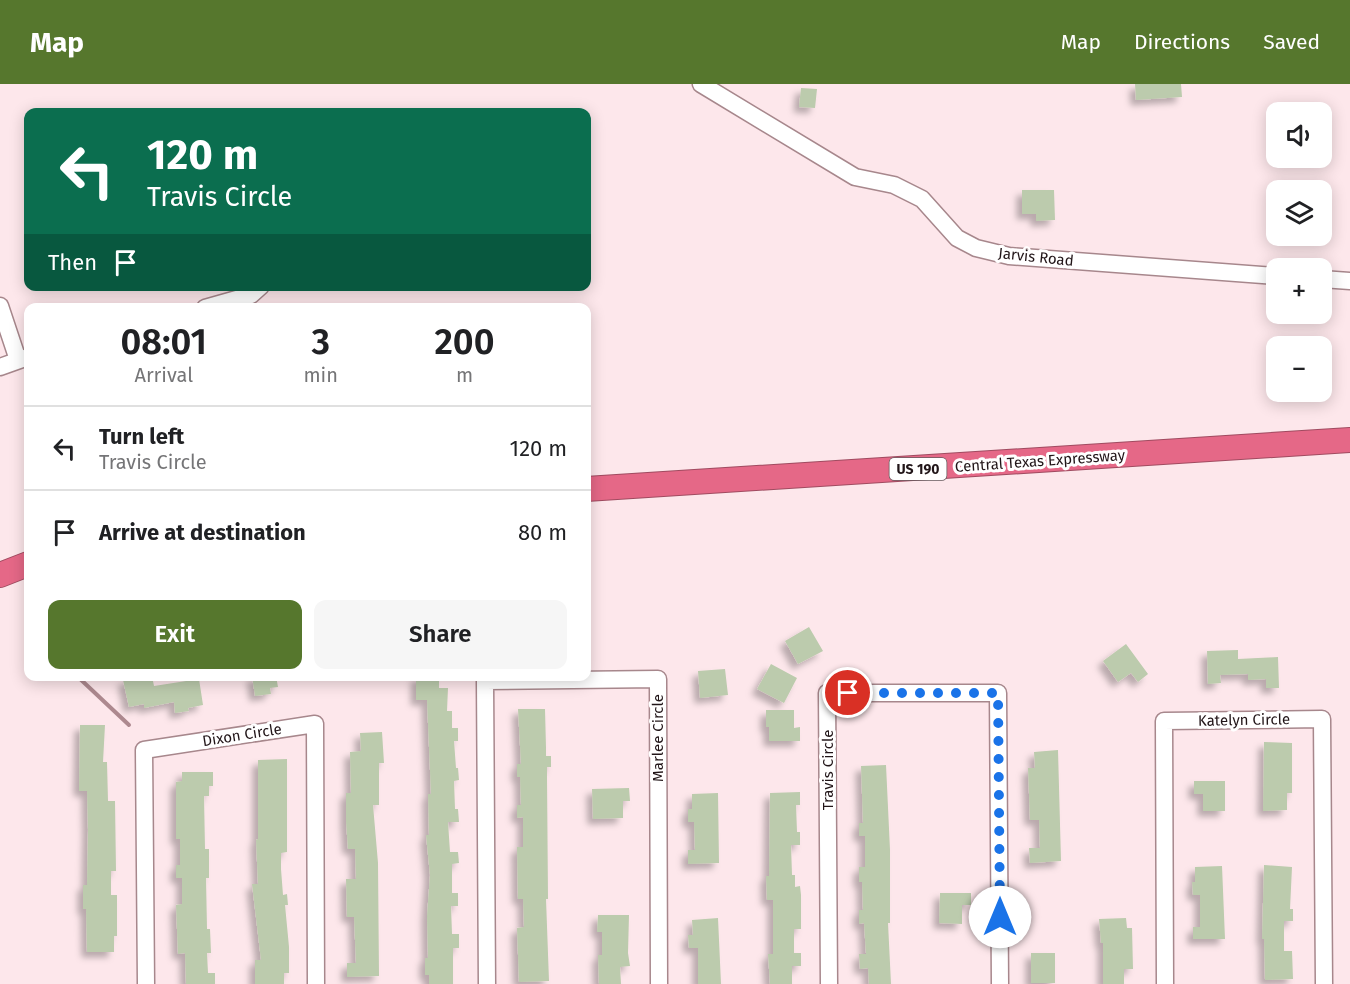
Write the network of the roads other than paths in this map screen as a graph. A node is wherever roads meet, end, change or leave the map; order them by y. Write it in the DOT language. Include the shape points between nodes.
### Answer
graph roads {
  1 [pos="701,84"];
  2 [pos="1266,275"];
  3 [pos="1332,280"];
  4 [pos="1350,281"];
  5 [pos="255,291"];
  6 [pos="223,303"];
  7 [pos="0,306"];
  8 [pos="23,359"];
  9 [pos="0,367"];
  10 [pos="1350,440"];
  11 [pos="591,489"];
  12 [pos="591,680"];
  13 [pos="485,681"];
  14 [pos="146,984"];
  15 [pos="316,984"];
  16 [pos="487,984"];
  17 [pos="659,984"];
  18 [pos="829,984"];
  19 [pos="1000,984"];
  20 [pos="1166,984"];
  21 [pos="1324,984"];
  1 -- 2 [label="street, Jarvis Road" via="855,177 894,185 922,199 957,238 976,248 1009,256"];
  3 -- 4 [label="street"];
  5 -- 6 [label="street"];
  7 -- 8 [label="street"];
  8 -- 9 [label="street"];
  10 -- 11 [label="highway, Central Texas Expressway / US 190"];
  12 -- 17 [label="street, Marlee Circle" via="658,679"];
  13 -- 16 [label="street, Marlee Circle"];
  14 -- 15 [label="street, Dixon Circle" via="144,750 315,724"];
  18 -- 19 [label="street, Travis Circle" via="827,693 998,693"];
  20 -- 21 [label="street, Katelyn Circle" via="1164,721 1322,718"];
}
